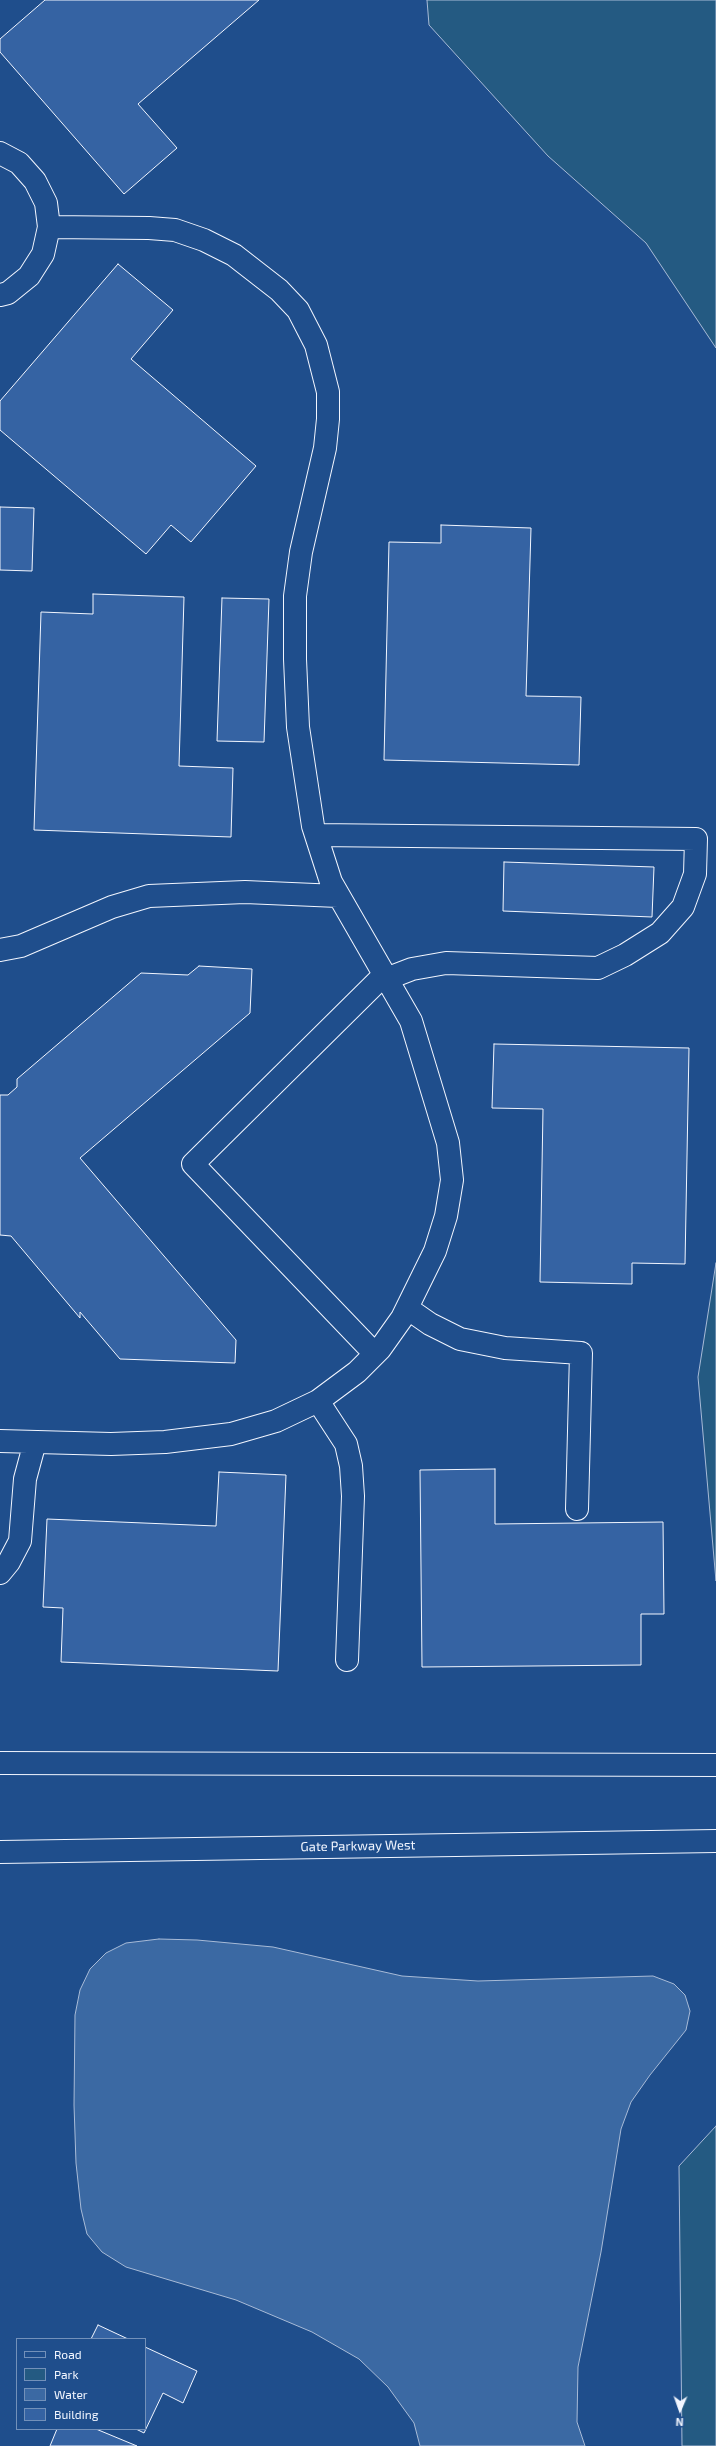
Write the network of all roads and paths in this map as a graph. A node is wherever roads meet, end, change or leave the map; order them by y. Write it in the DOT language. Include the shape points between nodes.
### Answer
graph roads {
  1 [pos="0,153"];
  2 [pos="49,227"];
  3 [pos="0,295"];
  4 [pos="316,835"];
  5 [pos="338,896"];
  6 [pos="0,950"];
  7 [pos="385,977"];
  8 [pos="407,1308"];
  9 [pos="375,1354"];
  10 [pos="318,1401"];
  11 [pos="0,1441"];
  12 [pos="34,1442"];
  13 [pos="578,1509"];
  14 [pos="0,1573"];
  15 [pos="347,1660"];
  16 [pos="0,1763"];
  17 [pos="716,1765"];
  18 [pos="716,1841"];
  19 [pos="0,1852"];
  1 -- 2 [label="street" via="19,164 35,181 46,203"];
  2 -- 3 [label="street" via="43,254 28,276 8,293"];
  2 -- 4 [label="street" via="175,230 204,240 234,255 279,290 298,310 316,345 328,392 328,419 325,448 300,559 295,596 295,651 298,727"];
  4 -- 5 [label="street"];
  4 -- 7 [label="street" via="696,839 695,874 683,907 660,933 598,968 446,963"];
  5 -- 6 [label="street" via="245,892 149,896 112,907 21,946"];
  5 -- 7 [label="street"];
  7 -- 8 [label="street" via="411,1021 421,1050 448,1144 452,1180 446,1216 435,1251"];
  7 -- 9 [label="street" via="192,1164"];
  8 -- 9 [label="street"];
  8 -- 13 [label="street" via="430,1324 460,1339 505,1348 581,1353"];
  9 -- 10 [label="street" via="358,1372"];
  10 -- 12 [label="street" via="276,1421 231,1434 165,1442"];
  10 -- 15 [label="street" via="346,1444 351,1466 353,1496"];
  11 -- 12 [label="street"];
  12 -- 14 [label="street" via="25,1479 20,1541"];
  16 -- 17 [label="street"];
  18 -- 19 [label="street, Gate Parkway West"];
}
